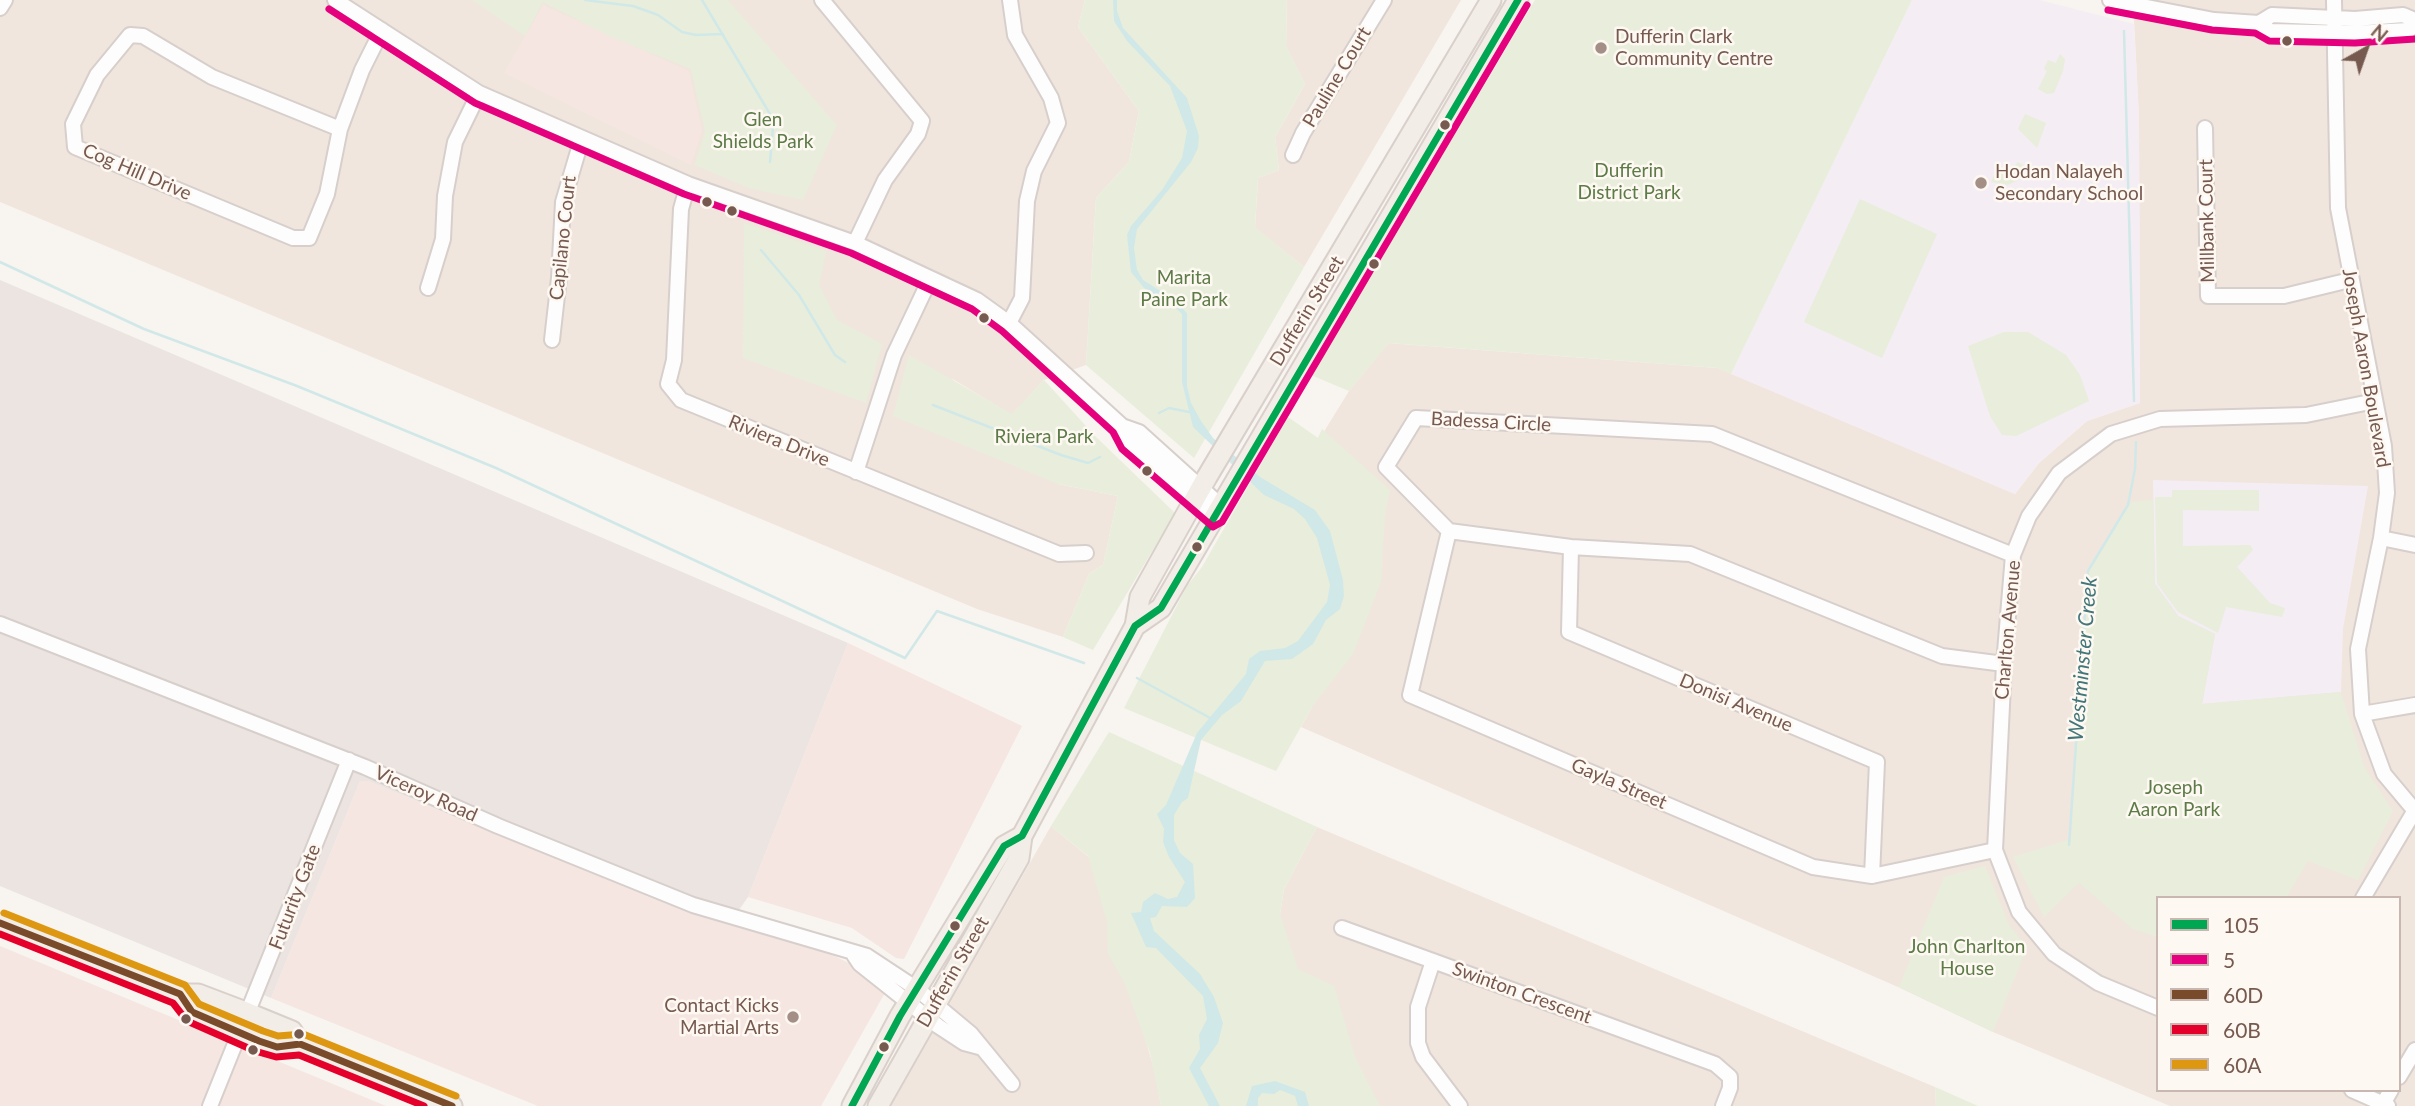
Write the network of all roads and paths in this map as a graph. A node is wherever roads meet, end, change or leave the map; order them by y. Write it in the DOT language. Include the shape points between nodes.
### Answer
graph roads {
  1 [pos="5,0"];
  2 [pos="335,0"];
  3 [pos="1010,0"];
  4 [pos="1384,0"];
  5 [pos="1490,0"];
  6 [pos="1518,0"];
  7 [pos="2110,0"];
  8 [pos="2334,0"];
  9 [pos="830,3"];
  10 [pos="0,8"];
  11 [pos="2334,18"];
  12 [pos="2415,21"];
  13 [pos="2259,23"];
  14 [pos="382,30"];
  15 [pos="2334,33"];
  16 [pos="480,93"];
  17 [pos="2205,128"];
  18 [pos="340,129"];
  19 [pos="582,138"];
  20 [pos="1293,155"];
  21 [pos="688,184"];
  22 [pos="855,243"];
  23 [pos="930,279"];
  24 [pos="2350,279"];
  25 [pos="428,288"];
  26 [pos="1009,323"];
  27 [pos="552,340"];
  28 [pos="2375,401"];
  29 [pos="856,472"];
  30 [pos="1202,487"];
  31 [pos="1216,511"];
  32 [pos="1449,531"];
  33 [pos="2381,538"];
  34 [pos="2415,545"];
  35 [pos="1571,547"];
  36 [pos="1086,553"];
  37 [pos="2013,555"];
  38 [pos="0,624"];
  39 [pos="1135,626"];
  40 [pos="2004,664"];
  41 [pos="2415,705"];
  42 [pos="2361,714"];
  43 [pos="349,760"];
  44 [pos="2415,811"];
  45 [pos="1022,836"];
  46 [pos="1995,850"];
  47 [pos="1872,876"];
  48 [pos="2363,896"];
  49 [pos="0,923"];
  50 [pos="1342,928"];
  51 [pos="1433,961"];
  52 [pos="180,994"];
  53 [pos="913,995"];
  54 [pos="2156,1007"];
  55 [pos="931,1011"];
  56 [pos="248,1013"];
  57 [pos="240,1032"];
  58 [pos="300,1044"];
  59 [pos="2415,1050"];
  60 [pos="2401,1074"];
  61 [pos="1012,1084"];
  62 [pos="2357,1092"];
  63 [pos="2386,1105"];
  64 [pos="210,1106"];
  65 [pos="452,1106"];
  66 [pos="852,1106"];
  67 [pos="878,1106"];
  68 [pos="1460,1106"];
  69 [pos="1723,1106"];
  1 -- 10 [label="street"];
  2 -- 14 [label="street"];
  3 -- 26 [label="street" via="1015,35 1051,98 1058,123 1034,171 1027,201 1022,299"];
  4 -- 20 [label="street, Pauline Court"];
  5 -- 30 [label="main road, Dufferin Street"];
  6 -- 31 [label="main road, Dufferin Street"];
  7 -- 13 [label="street" via="2214,20"];
  8 -- 11 [label="street, Joseph Aaron Boulevard"];
  9 -- 22 [label="street" via="922,121 918,134 885,180"];
  11 -- 12 [label="street" via="2403,15"];
  11 -- 13 [label="street" via="2272,15"];
  11 -- 15 [label="street, Joseph Aaron Boulevard"];
  12 -- 15 [label="street" via="2409,30"];
  13 -- 15 [label="street" via="2270,31"];
  14 -- 16 [label="street"];
  14 -- 18 [label="street, Cog Hill Drive"];
  15 -- 24 [label="street, Joseph Aaron Boulevard" via="2338,208"];
  16 -- 19 [label="street"];
  16 -- 25 [label="street" via="455,142 443,239"];
  17 -- 24 [label="street, Millbank Court" via="2208,296 2284,296"];
  18 -- 18 [label="street, Cog Hill Drive" via="327,194 309,238 293,238 75,147 73,124 97,75 130,35 143,36 212,77"];
  19 -- 21 [label="street"];
  19 -- 27 [label="street, Capilano Court" via="563,202"];
  21 -- 22 [label="street"];
  21 -- 29 [label="street, Riviera Drive" via="681,209 674,360 668,384 681,400"];
  22 -- 23 [label="street"];
  23 -- 26 [label="street" via="978,300"];
  23 -- 29 [label="street" via="894,355"];
  24 -- 28 [label="street, Joseph Aaron Boulevard"];
  26 -- 30 [label="street" via="1122,426 1139,432"];
  28 -- 33 [label="street, Joseph Aaron Boulevard" via="2386,482"];
  28 -- 37 [label="street, Charlton Avenue" via="2306,415 2160,419 2111,434 2059,473 2029,516"];
  29 -- 36 [label="street, Riviera Drive" via="1059,554"];
  30 -- 31 [label="street"];
  30 -- 39 [label="main road, Dufferin Street" via="1140,597"];
  31 -- 39 [label="main road, Dufferin Street" via="1161,608"];
  32 -- 35 [label="street"];
  32 -- 37 [label="street, Badessa Circle" via="1386,467 1416,418 1712,433"];
  32 -- 47 [label="street, Gayla Street" via="1409,695 1813,867"];
  33 -- 34 [label="street"];
  33 -- 42 [label="street, Joseph Aaron Boulevard" via="2358,649"];
  35 -- 40 [label="street" via="1690,554 1942,656"];
  35 -- 47 [label="street, Donisi Avenue" via="1569,632 1877,762"];
  37 -- 40 [label="street, Charlton Avenue"];
  38 -- 43 [label="street, Viceroy Road"];
  39 -- 45 [label="main road, Dufferin Street"];
  40 -- 46 [label="street, Charlton Avenue"];
  41 -- 42 [label="street"];
  42 -- 44 [label="street, Joseph Aaron Boulevard" via="2384,775"];
  43 -- 53 [label="street, Viceroy Road" via="693,905 867,957"];
  43 -- 56 [label="street, Futurity Gate"];
  44 -- 48 [label="street"];
  45 -- 53 [label="main road, Dufferin Street" via="1004,846"];
  45 -- 55 [label="main road, Dufferin Street" via="1018,858"];
  46 -- 47 [label="street, Gayla Street"];
  46 -- 54 [label="street, Charlton Avenue" via="2019,912 2054,954 2098,983"];
  49 -- 52 [label="main road"];
  50 -- 51 [label="street"];
  51 -- 68 [label="street, Swinton Crescent" via="1418,1007 1418,1043 1423,1058"];
  51 -- 69 [label="street, Swinton Crescent" via="1716,1064 1730,1077"];
  52 -- 56 [label="main road" via="198,994"];
  52 -- 57 [label="main road" via="192,1012"];
  53 -- 55 [label="street, Viceroy Road"];
  53 -- 66 [label="main road, Dufferin Street"];
  55 -- 61 [label="street, Viceroy Road" via="964,1043 979,1047"];
  55 -- 67 [label="main road, Dufferin Street"];
  56 -- 57 [label="street, Futurity Gate"];
  56 -- 58 [label="main road" via="292,1031"];
  57 -- 58 [label="main road" via="277,1047"];
  57 -- 64 [label="street, Futurity Gate"];
  58 -- 65 [label="main road"];
  59 -- 60 [label="street"];
  62 -- 63 [label="street"];
}
